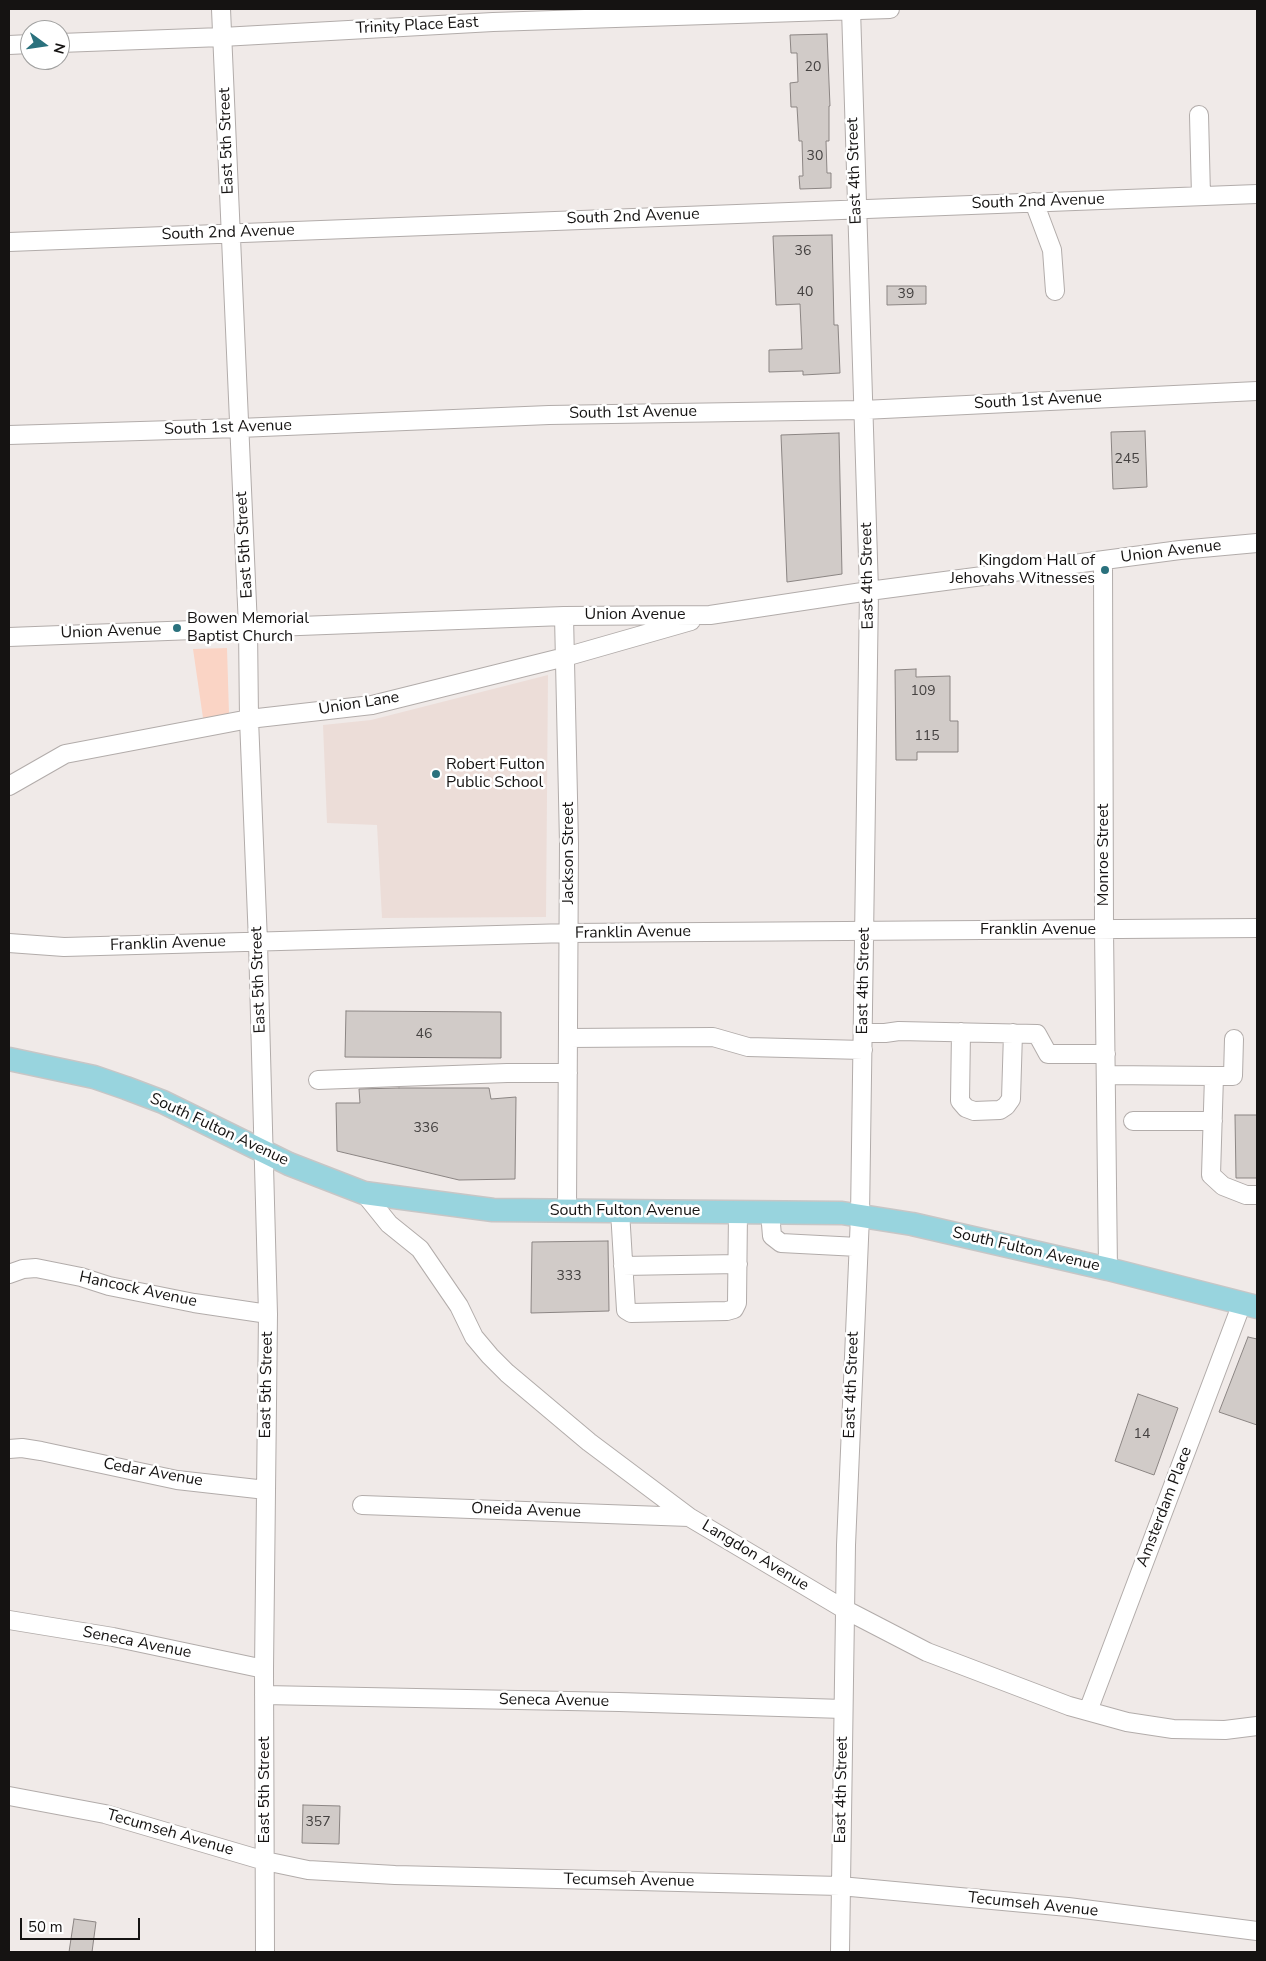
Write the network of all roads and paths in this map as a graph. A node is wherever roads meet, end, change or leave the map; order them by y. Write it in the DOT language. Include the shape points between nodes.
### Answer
graph roads {
  1 [pos="221,9"];
  2 [pos="890,9"];
  3 [pos="851,10"];
  4 [pos="222,37"];
  5 [pos="70,43"];
  6 [pos="1199,115"];
  7 [pos="1257,194"];
  8 [pos="1201,196"];
  9 [pos="1034,202"];
  10 [pos="856,208"];
  11 [pos="230,233"];
  12 [pos="9,242"];
  13 [pos="1055,291"];
  14 [pos="1257,391"];
  15 [pos="864,410"];
  16 [pos="239,428"];
  17 [pos="9,435"];
  18 [pos="1257,542"];
  19 [pos="1104,560"];
  20 [pos="869,591"];
  21 [pos="710,615"];
  22 [pos="564,616"];
  23 [pos="248,627"];
  24 [pos="9,637"];
  25 [pos="565,657"];
  26 [pos="249,719"];
  27 [pos="9,786"];
  28 [pos="1257,928"];
  29 [pos="1104,930"];
  30 [pos="865,931"];
  31 [pos="569,933"];
  32 [pos="258,942"];
  33 [pos="9,943"];
  34 [pos="961,1032"];
  35 [pos="1013,1033"];
  36 [pos="568,1038"];
  37 [pos="1234,1039"];
  38 [pos="863,1041"];
  39 [pos="1106,1054"];
  40 [pos="9,1059"];
  41 [pos="568,1073"];
  42 [pos="1106,1075"];
  43 [pos="1214,1076"];
  44 [pos="318,1080"];
  45 [pos="1132,1121"];
  46 [pos="1213,1121"];
  47 [pos="264,1152"];
  48 [pos="364,1193"];
  49 [pos="1257,1196"];
  50 [pos="567,1210"];
  51 [pos="620,1211"];
  52 [pos="738,1212"];
  53 [pos="770,1212"];
  54 [pos="860,1216"];
  55 [pos="858,1247"];
  56 [pos="738,1264"];
  57 [pos="624,1266"];
  58 [pos="1108,1269"];
  59 [pos="9,1274"];
  60 [pos="1250,1305"];
  61 [pos="268,1314"];
  62 [pos="9,1449"];
  63 [pos="266,1490"];
  64 [pos="362,1505"];
  65 [pos="689,1517"];
  66 [pos="844,1609"];
  67 [pos="9,1620"];
  68 [pos="264,1669"];
  69 [pos="264,1695"];
  70 [pos="843,1709"];
  71 [pos="1088,1711"];
  72 [pos="1257,1726"];
  73 [pos="9,1796"];
  74 [pos="265,1861"];
  75 [pos="840,1886"];
  76 [pos="1257,1930"];
  77 [pos="265,1952"];
  78 [pos="840,1952"];
  1 -- 4 [label="street, East 5th Street"];
  2 -- 3 [label="street, Trinity Place East"];
  3 -- 4 [label="street, Trinity Place East" via="494,22"];
  3 -- 10 [label="street, East 4th Street"];
  4 -- 5 [label="street, Trinity Place East"];
  4 -- 11 [label="street, East 5th Street"];
  6 -- 8 [label="street"];
  7 -- 8 [label="street, South 2nd Avenue"];
  8 -- 9 [label="street, South 2nd Avenue"];
  9 -- 10 [label="street, South 2nd Avenue"];
  9 -- 13 [label="street" via="1052,250"];
  10 -- 11 [label="street, South 2nd Avenue"];
  10 -- 15 [label="street, East 4th Street"];
  11 -- 12 [label="street, South 2nd Avenue"];
  11 -- 16 [label="street, East 5th Street"];
  14 -- 15 [label="street, South 1st Avenue"];
  15 -- 16 [label="street, South 1st Avenue" via="549,414"];
  15 -- 20 [label="street, East 4th Street"];
  16 -- 17 [label="street, South 1st Avenue"];
  16 -- 23 [label="street, East 5th Street"];
  18 -- 19 [label="street, Union Avenue"];
  19 -- 20 [label="street, Union Avenue"];
  19 -- 29 [label="street, Monroe Street"];
  20 -- 21 [label="street, Union Avenue"];
  20 -- 30 [label="street, East 4th Street"];
  21 -- 22 [label="street, Union Avenue"];
  21 -- 25 [label="street, Union Lane"];
  22 -- 23 [label="street, Union Avenue"];
  22 -- 25 [label="street, Jackson Street"];
  23 -- 24 [label="street, Union Avenue"];
  23 -- 26 [label="street, East 5th Street"];
  25 -- 26 [label="street, Union Lane" via="372,705"];
  25 -- 31 [label="street, Jackson Street"];
  26 -- 27 [label="street, Union Lane" via="65,754"];
  26 -- 32 [label="street, East 5th Street"];
  28 -- 29 [label="street, Franklin Avenue"];
  29 -- 30 [label="street, Franklin Avenue"];
  29 -- 39 [label="street, Monroe Street"];
  30 -- 31 [label="street, Franklin Avenue"];
  30 -- 38 [label="street, East 4th Street"];
  31 -- 32 [label="street, Franklin Avenue"];
  31 -- 36 [label="street, Jackson Street"];
  32 -- 33 [label="street, Franklin Avenue" via="64,947"];
  32 -- 47 [label="street, East 5th Street"];
  34 -- 35 [label="street"];
  34 -- 35 [label="street" via="960,1102 974,1111 1000,1110 1012,1099"];
  34 -- 38 [label="street" via="899,1031"];
  35 -- 39 [label="street" via="1037,1034 1048,1054"];
  36 -- 38 [label="street" via="713,1038 748,1047"];
  36 -- 41 [label="street, Jackson Street"];
  37 -- 43 [label="street" via="1233,1076"];
  38 -- 54 [label="street, East 4th Street"];
  39 -- 42 [label="street, Monroe Street"];
  40 -- 47 [label="main road, South Fulton Avenue" via="84,1075 126,1088 163,1102"];
  41 -- 44 [label="street"];
  41 -- 50 [label="street, Jackson Street"];
  42 -- 43 [label="street"];
  42 -- 58 [label="street, Monroe Street"];
  43 -- 46 [label="street"];
  45 -- 46 [label="street"];
  46 -- 49 [label="street" via="1211,1175 1223,1186"];
  47 -- 48 [label="main road, South Fulton Avenue"];
  47 -- 61 [label="street, East 5th Street"];
  48 -- 50 [label="main road, South Fulton Avenue" via="493,1210"];
  48 -- 65 [label="street, Langdon Avenue" via="389,1224 420,1249 459,1306 474,1336 507,1373 589,1442"];
  50 -- 51 [label="main road, South Fulton Avenue"];
  51 -- 52 [label="main road, South Fulton Avenue"];
  51 -- 57 [label="street"];
  52 -- 53 [label="main road, South Fulton Avenue"];
  52 -- 56 [label="street"];
  53 -- 54 [label="main road, South Fulton Avenue"];
  53 -- 55 [label="street" via="772,1236 781,1243"];
  54 -- 55 [label="street, East 4th Street"];
  54 -- 58 [label="main road, South Fulton Avenue" via="912,1224"];
  55 -- 66 [label="street, East 4th Street"];
  56 -- 57 [label="street"];
  56 -- 57 [label="street" via="734,1309 640,1313 626,1310"];
  58 -- 60 [label="main road, South Fulton Avenue"];
  59 -- 61 [label="street, Hancock Avenue" via="36,1268 194,1303"];
  60 -- 71 [label="street, Amsterdam Place" via="1236,1320"];
  61 -- 63 [label="street, East 5th Street"];
  62 -- 63 [label="street, Cedar Avenue" via="41,1451 177,1480"];
  63 -- 68 [label="street, East 5th Street"];
  64 -- 65 [label="street, Oneida Avenue"];
  65 -- 66 [label="street, Langdon Avenue"];
  66 -- 70 [label="street, East 4th Street"];
  66 -- 71 [label="street, Langdon Avenue" via="927,1652"];
  67 -- 68 [label="street, Seneca Avenue" via="113,1637"];
  68 -- 69 [label="street, East 5th Street"];
  69 -- 70 [label="street, Seneca Avenue"];
  69 -- 74 [label="street, East 5th Street"];
  70 -- 75 [label="street, East 4th Street"];
  71 -- 72 [label="street, Langdon Avenue" via="1173,1730"];
  73 -- 74 [label="street, Tecumseh Avenue" via="105,1814"];
  74 -- 75 [label="street, Tecumseh Avenue" via="308,1870 395,1875"];
  74 -- 77 [label="street, East 5th Street"];
  75 -- 76 [label="street, Tecumseh Avenue"];
  75 -- 78 [label="street, East 4th Street"];
}
